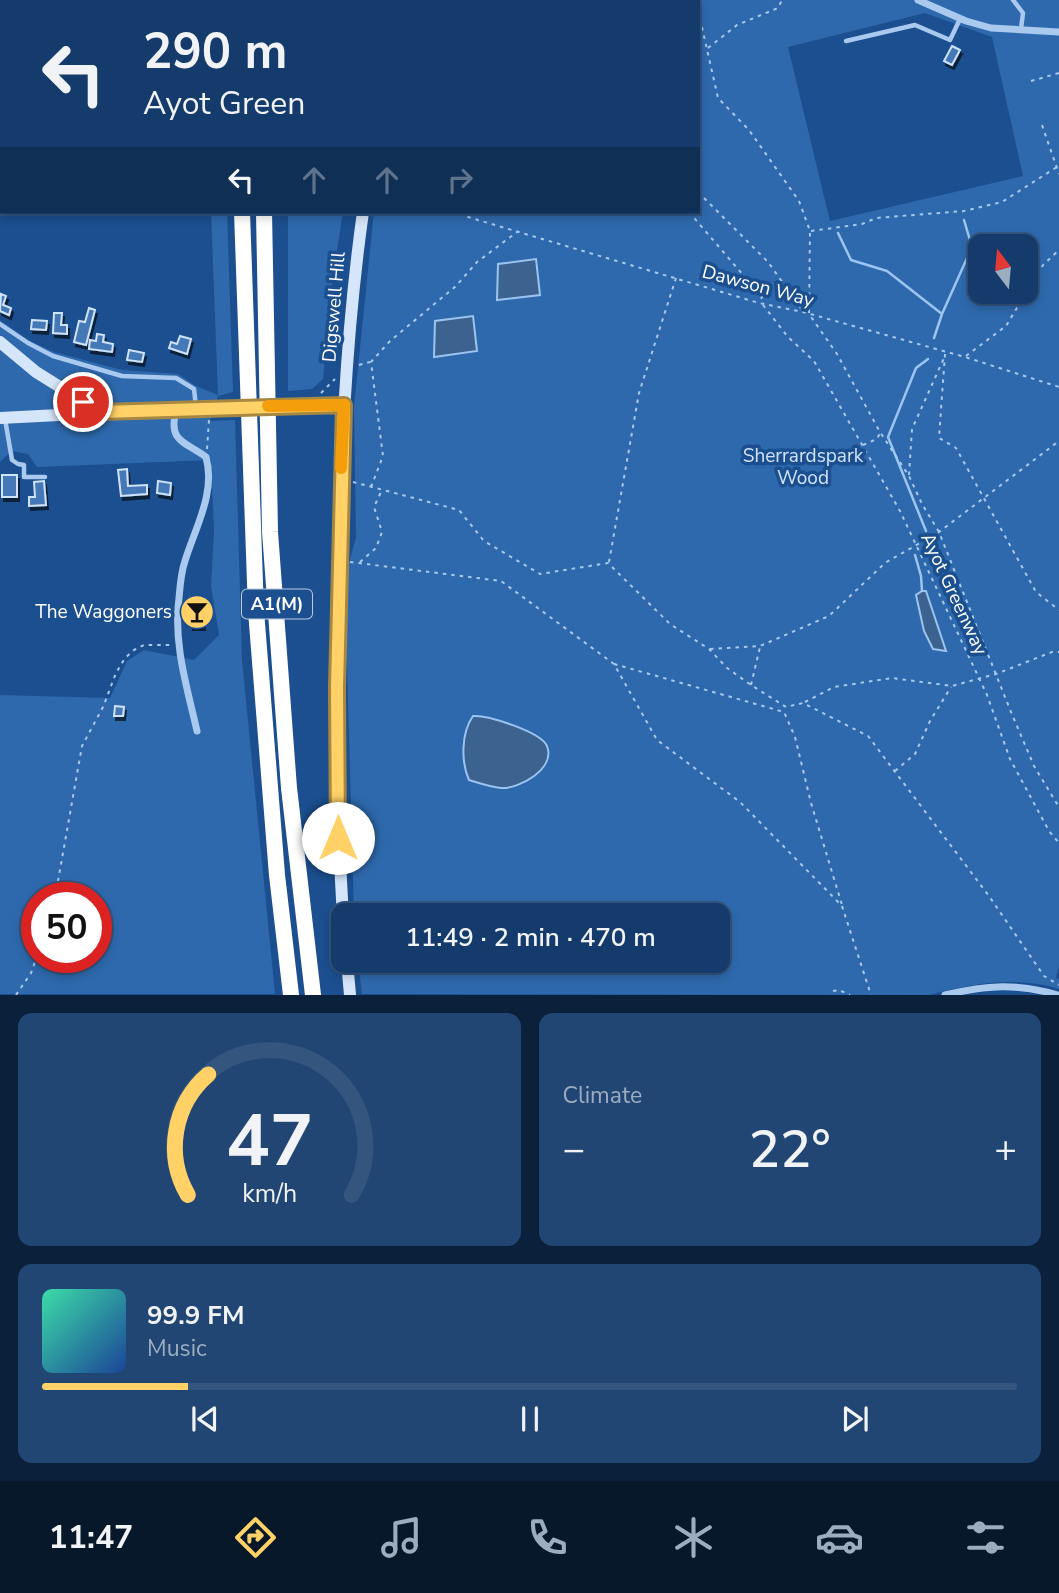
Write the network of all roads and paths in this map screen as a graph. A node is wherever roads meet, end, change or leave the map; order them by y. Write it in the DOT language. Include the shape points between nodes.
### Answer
graph roads {
  1 [pos="782,0"];
  2 [pos="918,0"];
  3 [pos="1013,0"];
  4 [pos="960,19"];
  5 [pos="700,22"];
  6 [pos="1021,29"];
  7 [pos="1059,32"];
  8 [pos="846,40"];
  9 [pos="707,48"];
  10 [pos="1059,73"];
  11 [pos="1031,81"];
  12 [pos="1042,125"];
  13 [pos="1057,167"];
  14 [pos="1059,174"];
  15 [pos="700,194"];
  16 [pos="242,214"];
  17 [pos="264,214"];
  18 [pos="363,214"];
  19 [pos="458,214"];
  20 [pos="690,214"];
  21 [pos="519,231"];
  22 [pos="810,231"];
  23 [pos="1059,250"];
  24 [pos="676,278"];
  25 [pos="759,303"];
  26 [pos="763,304"];
  27 [pos="803,312"];
  28 [pos="809,314"];
  29 [pos="0,324"];
  30 [pos="0,342"];
  31 [pos="946,354"];
  32 [pos="965,357"];
  33 [pos="371,362"];
  34 [pos="358,365"];
  35 [pos="1059,387"];
  36 [pos="344,405"];
  37 [pos="196,408"];
  38 [pos="176,410"];
  39 [pos="100,412"];
  40 [pos="213,413"];
  41 [pos="2,418"];
  42 [pos="880,432"];
  43 [pos="1059,441"];
  44 [pos="863,445"];
  45 [pos="206,457"];
  46 [pos="909,476"];
  47 [pos="45,477"];
  48 [pos="353,481"];
  49 [pos="370,488"];
  50 [pos="382,491"];
  51 [pos="985,497"];
  52 [pos="939,532"];
  53 [pos="916,546"];
  54 [pos="350,562"];
  55 [pos="359,562"];
  56 [pos="608,563"];
  57 [pos="1059,610"];
  58 [pos="177,645"];
  59 [pos="760,646"];
  60 [pos="709,649"];
  61 [pos="1059,652"];
  62 [pos="614,664"];
  63 [pos="996,674"];
  64 [pos="980,679"];
  65 [pos="751,685"];
  66 [pos="951,686"];
  67 [pos="803,703"];
  68 [pos="197,731"];
  69 [pos="895,771"];
  70 [pos="1059,807"];
  71 [pos="1059,844"];
  72 [pos="58,882"];
  73 [pos="343,903"];
  74 [pos="842,906"];
  75 [pos="31,973"];
  76 [pos="348,973"];
  77 [pos="1059,985"];
  78 [pos="833,991"];
  79 [pos="1058,994"];
  80 [pos="16,995"];
  81 [pos="291,995"];
  82 [pos="313,995"];
  83 [pos="350,995"];
  84 [pos="850,995"];
  85 [pos="871,995"];
  86 [pos="945,995"];
  1 -- 9 [label="path" via="778,8 737,25"];
  2 -- 4 [label="street"];
  3 -- 6 [label="lane" via="1023,13"];
  4 -- 6 [label="street" via="991,28"];
  4 -- 8 [label="lane" via="950,40 915,25"];
  5 -- 9 [label="path"];
  6 -- 7 [label="street"];
  9 -- 22 [label="path" via="719,98 749,130 799,201"];
  10 -- 11 [label="path"];
  12 -- 13 [label="path"];
  13 -- 14 [label="path"];
  13 -- 22 [label="path" via="1002,202"];
  15 -- 27 [label="path" via="768,262"];
  16 -- 81 [label="highway, A1(M)" via="256,611"];
  17 -- 82 [label="highway, A1(M)" via="270,533 289,788"];
  18 -- 36 [label="main road, Digswell Hill"];
  19 -- 21 [label="path, Dawson Way"];
  20 -- 25 [label="path" via="762,297"];
  21 -- 24 [label="path, Dawson Way"];
  21 -- 33 [label="path" via="477,262"];
  22 -- 28 [label="path"];
  23 -- 32 [label="path" via="1043,265 1006,326"];
  24 -- 25 [label="path, Dawson Way"];
  24 -- 56 [label="path" via="639,393"];
  25 -- 26 [label="path, Dawson Way"];
  26 -- 27 [label="path, Dawson Way"];
  26 -- 44 [label="path, Ayot Greenway" via="814,361"];
  27 -- 28 [label="path, Dawson Way"];
  28 -- 31 [label="path, Dawson Way"];
  28 -- 42 [label="path"];
  29 -- 37 [label="lane" via="53,356 122,376 176,378 194,389"];
  30 -- 39 [label="main road" via="36,372"];
  31 -- 32 [label="path, Dawson Way"];
  31 -- 46 [label="path" via="912,429"];
  31 -- 51 [label="path" via="939,438 956,448"];
  32 -- 35 [label="path, Dawson Way"];
  33 -- 34 [label="path"];
  33 -- 49 [label="path" via="383,456"];
  36 -- 40 [label="main road, bridge"];
  36 -- 73 [label="main road, Digswell Hill" via="337,687"];
  37 -- 38 [label="main road"];
  37 -- 40 [label="main road"];
  38 -- 39 [label="main road"];
  38 -- 45 [label="street" via="175,435"];
  39 -- 41 [label="main road"];
  40 -- 45 [label="path"];
  41 -- 47 [label="lane" via="12,460 24,465 24,477"];
  42 -- 44 [label="path" via="877,439"];
  42 -- 46 [label="path"];
  43 -- 51 [label="path"];
  44 -- 53 [label="path, Ayot Greenway"];
  45 -- 58 [label="street" via="204,508 184,563"];
  46 -- 52 [label="path"];
  48 -- 49 [label="path"];
  49 -- 50 [label="path"];
  50 -- 55 [label="path" via="374,508 382,532 376,548"];
  50 -- 56 [label="path" via="459,510 484,541 540,574"];
  51 -- 52 [label="path"];
  51 -- 57 [label="path" via="1036,592"];
  52 -- 53 [label="path"];
  52 -- 63 [label="path"];
  53 -- 59 [label="path" via="885,563 829,616"];
  53 -- 64 [label="path, Ayot Greenway"];
  54 -- 55 [label="path"];
  55 -- 62 [label="path" via="501,581"];
  56 -- 60 [label="path" via="670,624"];
  58 -- 68 [label="street"];
  58 -- 72 [label="path" via="144,645 125,657 116,673 82,746"];
  59 -- 60 [label="path"];
  59 -- 65 [label="path"];
  60 -- 65 [label="path"];
  61 -- 63 [label="path"];
  62 -- 74 [label="path" via="657,740 740,802"];
  62 -- 74 [label="path" via="784,712"];
  63 -- 64 [label="path"];
  63 -- 70 [label="path" via="1034,766"];
  64 -- 66 [label="path"];
  64 -- 71 [label="path, Ayot Greenway" via="1010,758"];
  65 -- 67 [label="path" via="786,707"];
  66 -- 67 [label="path" via="892,678 834,687"];
  66 -- 69 [label="path" via="915,754"];
  67 -- 69 [label="path" via="868,736"];
  69 -- 77 [label="path" via="1044,976"];
  74 -- 85 [label="path"];
  75 -- 80 [label="path"];
  76 -- 83 [label="main road"];
  78 -- 84 [label="path"];
  79 -- 86 [label="street" via="1010,985"];
}
